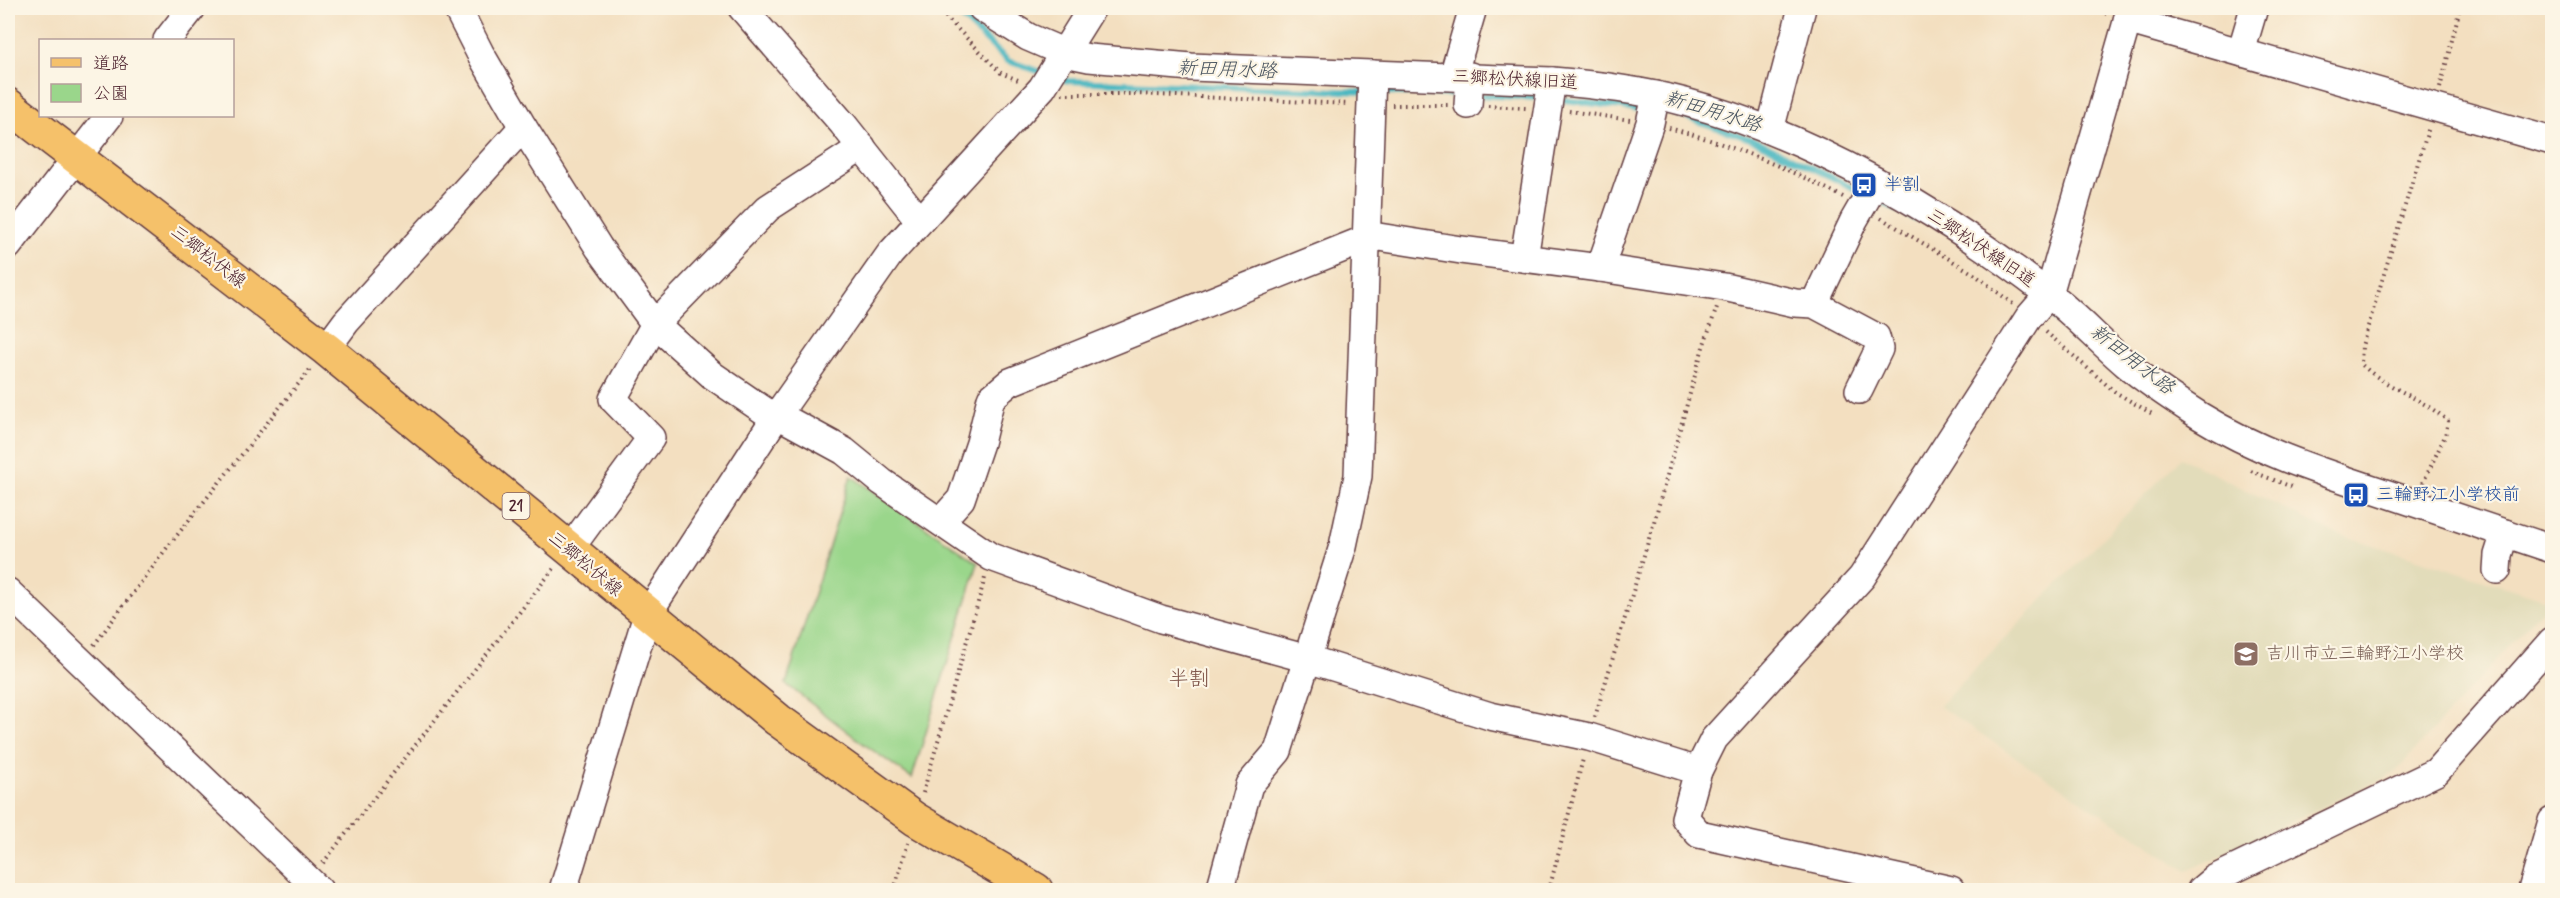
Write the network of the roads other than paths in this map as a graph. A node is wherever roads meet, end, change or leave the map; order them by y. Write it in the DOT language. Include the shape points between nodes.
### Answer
graph roads {
  1 [pos="192,8"];
  2 [pos="457,8"];
  3 [pos="742,8"];
  4 [pos="982,8"];
  5 [pos="1092,8"];
  6 [pos="1473,8"];
  7 [pos="1802,8"];
  8 [pos="2254,8"];
  9 [pos="2129,14"];
  10 [pos="168,39"];
  11 [pos="2241,52"];
  12 [pos="1061,58"];
  13 [pos="1465,86"];
  14 [pos="1371,88"];
  15 [pos="1550,94"];
  16 [pos="8,105"];
  17 [pos="1654,108"];
  18 [pos="108,117"];
  19 [pos="523,127"];
  20 [pos="1770,130"];
  21 [pos="2553,141"];
  22 [pos="862,147"];
  23 [pos="76,158"];
  24 [pos="1869,193"];
  25 [pos="919,220"];
  26 [pos="1366,237"];
  27 [pos="8,246"];
  28 [pos="1524,258"];
  29 [pos="1600,268"];
  30 [pos="1814,304"];
  31 [pos="2040,304"];
  32 [pos="655,324"];
  33 [pos="326,349"];
  34 [pos="1859,390"];
  35 [pos="777,416"];
  36 [pos="941,521"];
  37 [pos="2505,533"];
  38 [pos="2553,549"];
  39 [pos="569,550"];
  40 [pos="2497,570"];
  41 [pos="8,592"];
  42 [pos="647,615"];
  43 [pos="2553,641"];
  44 [pos="1308,659"];
  45 [pos="1698,771"];
  46 [pos="2553,821"];
  47 [pos="1874,883"];
  48 [pos="314,886"];
  49 [pos="563,891"];
  50 [pos="1036,891"];
  51 [pos="1220,891"];
  52 [pos="1951,891"];
  53 [pos="2201,891"];
  54 [pos="2532,891"];
  1 -- 10 [label="street"];
  2 -- 19 [label="street"];
  3 -- 22 [label="street"];
  4 -- 12 [label="street, 三郷松伏線旧道"];
  5 -- 12 [label="street"];
  6 -- 13 [label="street"];
  7 -- 20 [label="street"];
  8 -- 11 [label="street"];
  9 -- 11 [label="street"];
  9 -- 31 [label="street"];
  11 -- 21 [label="street"];
  12 -- 14 [label="street, 三郷松伏線旧道" via="1191,67"];
  12 -- 25 [label="street" via="1042,88"];
  13 -- 14 [label="street, 三郷松伏線旧道"];
  13 -- 15 [label="street, 三郷松伏線旧道"];
  14 -- 26 [label="street"];
  15 -- 17 [label="street, 三郷松伏線旧道" via="1609,86"];
  15 -- 28 [label="street"];
  16 -- 23 [label="main road, 三郷松伏線 / 21"];
  17 -- 20 [label="street, 三郷松伏線旧道" via="1717,111"];
  17 -- 29 [label="street"];
  18 -- 23 [label="street"];
  19 -- 32 [label="street" via="599,248"];
  19 -- 33 [label="street"];
  20 -- 24 [label="street, 三郷松伏線旧道" via="1810,148"];
  22 -- 25 [label="street"];
  22 -- 32 [label="street" via="768,208"];
  23 -- 27 [label="street"];
  23 -- 33 [label="main road, 三郷松伏線 / 21"];
  24 -- 30 [label="street"];
  24 -- 31 [label="street, 三郷松伏線旧道" via="1978,243"];
  25 -- 35 [label="street" via="890,254"];
  26 -- 28 [label="street"];
  26 -- 36 [label="street" via="1010,382 991,399 962,499"];
  26 -- 44 [label="street" via="1358,476 1343,546"];
  28 -- 29 [label="street"];
  29 -- 30 [label="street"];
  30 -- 34 [label="street" via="1876,337 1879,349"];
  31 -- 37 [label="street, 三郷松伏線旧道" via="2200,416 2288,460 2334,489 2414,503"];
  31 -- 45 [label="street" via="1862,577 1714,739"];
  32 -- 35 [label="street" via="712,375"];
  32 -- 39 [label="street" via="613,399 651,438"];
  33 -- 39 [label="main road, 三郷松伏線 / 21"];
  35 -- 36 [label="street" via="843,451"];
  35 -- 42 [label="street"];
  36 -- 44 [label="street" via="991,557 1161,619"];
  37 -- 38 [label="street, 三郷松伏線旧道"];
  37 -- 40 [label="street"];
  39 -- 42 [label="main road, 三郷松伏線 / 21"];
  41 -- 48 [label="street"];
  42 -- 49 [label="street"];
  42 -- 50 [label="main road, 三郷松伏線 / 21" via="778,720 915,819"];
  43 -- 53 [label="street" via="2436,772 2214,879"];
  44 -- 45 [label="street" via="1490,716 1588,737"];
  44 -- 51 [label="street" via="1278,751 1249,785"];
  45 -- 47 [label="street" via="1685,818 1699,834"];
  46 -- 54 [label="street"];
  47 -- 52 [label="street"];
}
